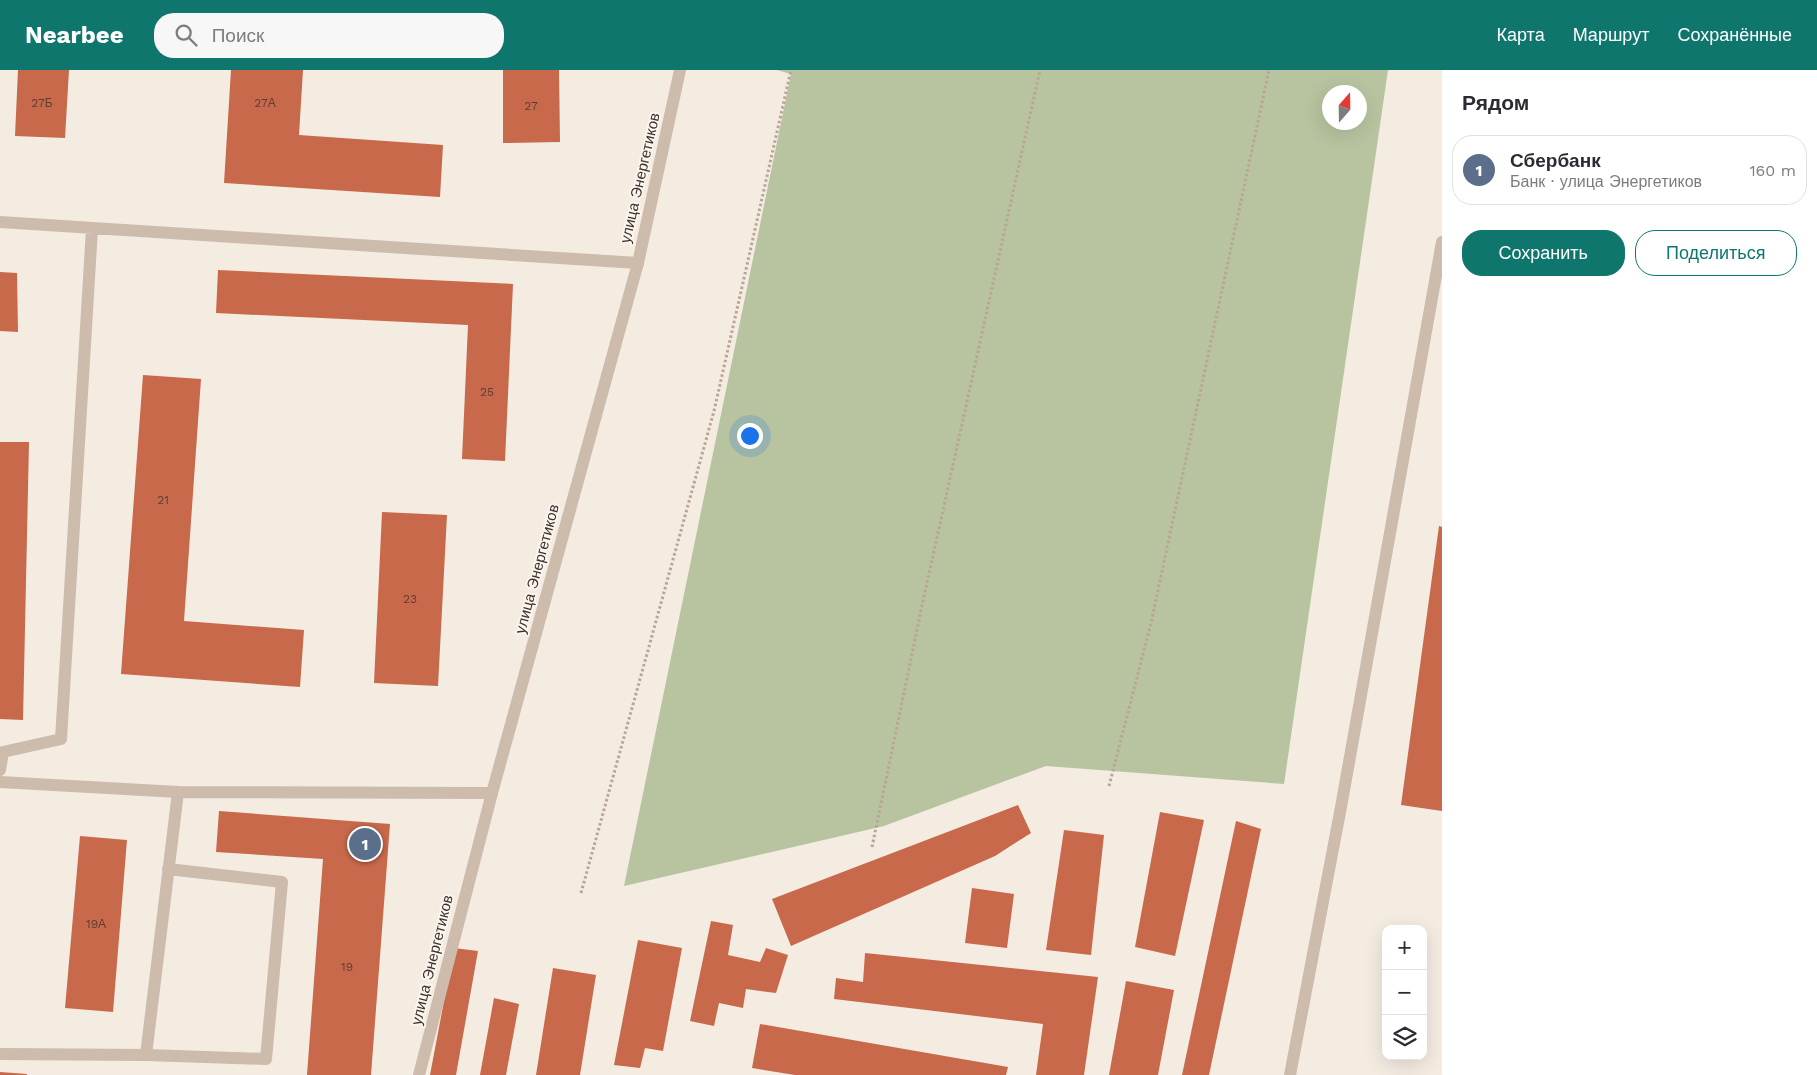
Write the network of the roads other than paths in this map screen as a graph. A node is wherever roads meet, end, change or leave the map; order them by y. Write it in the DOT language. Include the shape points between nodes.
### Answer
graph roads {
  1 [pos="680,70"];
  2 [pos="0,222"];
  3 [pos="92,229"];
  4 [pos="1442,242"];
  5 [pos="638,263"];
  6 [pos="0,770"];
  7 [pos="0,782"];
  8 [pos="178,792"];
  9 [pos="492,793"];
  10 [pos="168,870"];
  11 [pos="0,1054"];
  12 [pos="146,1056"];
  13 [pos="420,1075"];
  14 [pos="1290,1075"];
  1 -- 5 [label="street, улица Энергетиков"];
  2 -- 3 [label="street"];
  3 -- 5 [label="street"];
  3 -- 6 [label="street" via="61,739 3,752"];
  4 -- 14 [label="street"];
  5 -- 9 [label="street, улица Энергетиков"];
  7 -- 8 [label="street"];
  8 -- 9 [label="street"];
  8 -- 10 [label="street"];
  9 -- 13 [label="street, улица Энергетиков"];
  10 -- 12 [label="street"];
  10 -- 12 [label="street" via="282,882 266,1059"];
  11 -- 12 [label="street"];
}
